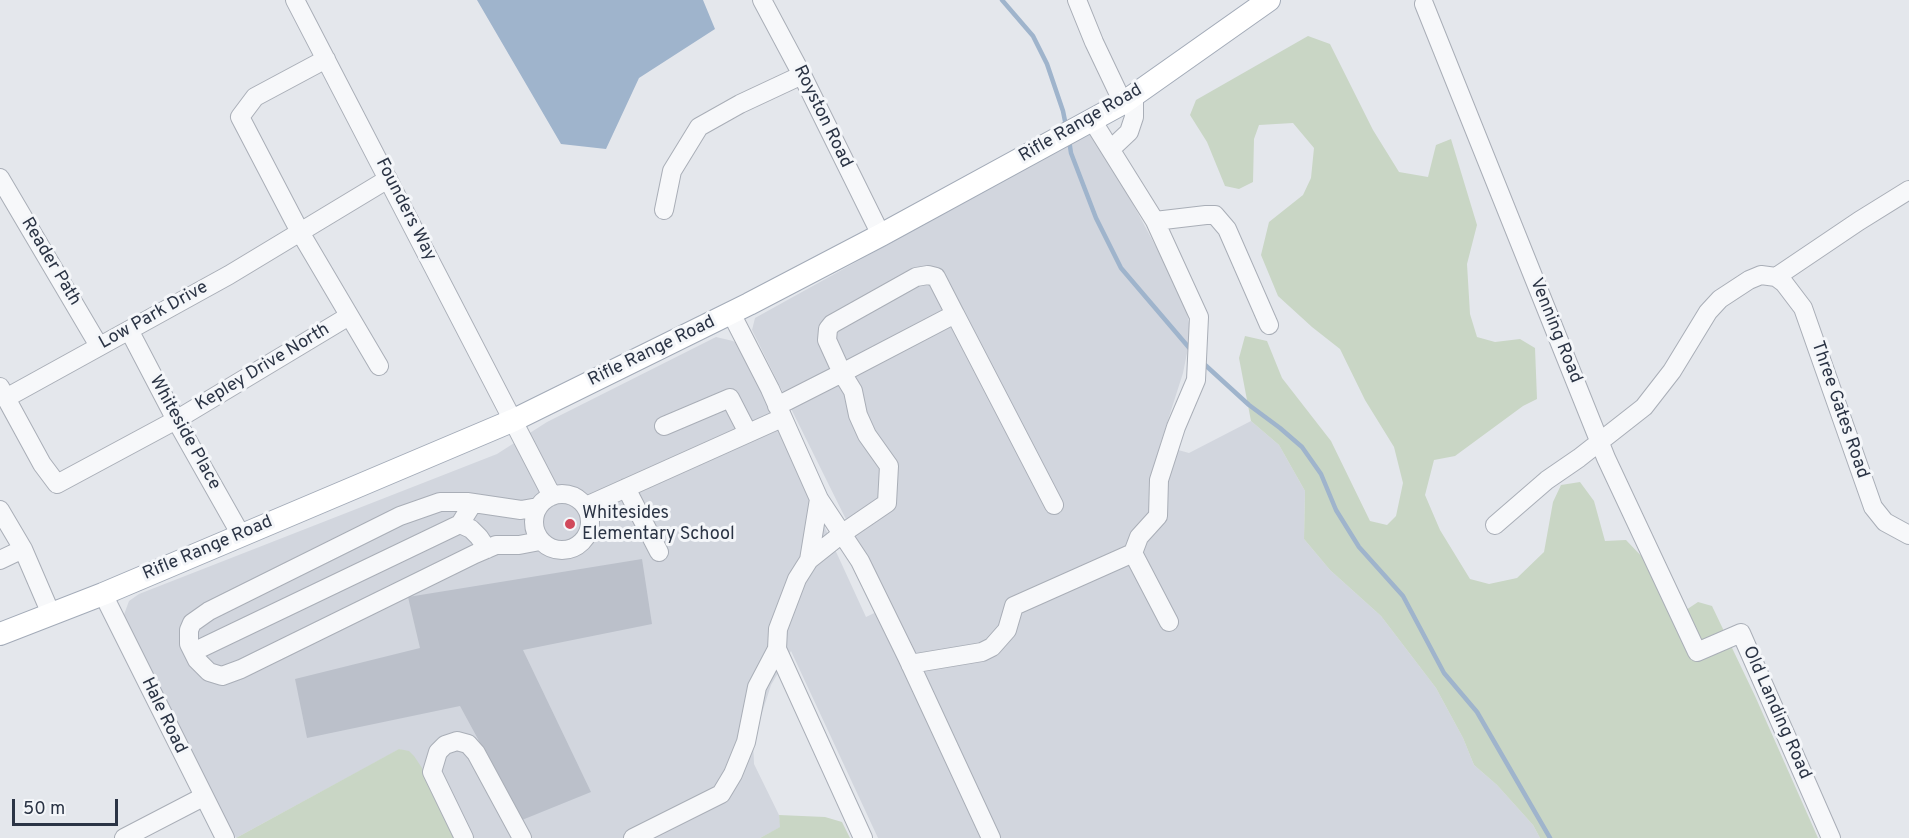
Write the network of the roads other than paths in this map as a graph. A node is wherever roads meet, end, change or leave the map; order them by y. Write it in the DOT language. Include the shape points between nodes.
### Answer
graph roads {
  1 [pos="295,0"];
  2 [pos="762,0"];
  3 [pos="1077,0"];
  4 [pos="1269,0"];
  5 [pos="1424,1"];
  6 [pos="326,59"];
  7 [pos="802,75"];
  8 [pos="1129,99"];
  9 [pos="1092,120"];
  10 [pos="1111,149"];
  11 [pos="0,178"];
  12 [pos="388,179"];
  13 [pos="1909,190"];
  14 [pos="664,210"];
  15 [pos="1155,221"];
  16 [pos="300,232"];
  17 [pos="881,235"];
  18 [pos="1776,278"];
  19 [pos="731,313"];
  20 [pos="955,314"];
  21 [pos="350,316"];
  22 [pos="1269,325"];
  23 [pos="129,330"];
  24 [pos="99,346"];
  25 [pos="379,366"];
  26 [pos="842,373"];
  27 [pos="3,393"];
  28 [pos="780,412"];
  29 [pos="176,420"];
  30 [pos="514,420"];
  31 [pos="664,426"];
  32 [pos="748,433"];
  33 [pos="1599,441"];
  34 [pos="626,488"];
  35 [pos="819,499"];
  36 [pos="545,502"];
  37 [pos="473,503"];
  38 [pos="1054,505"];
  39 [pos="586,506"];
  40 [pos="0,510"];
  41 [pos="460,524"];
  42 [pos="1495,525"];
  43 [pos="843,533"];
  44 [pos="241,535"];
  45 [pos="1909,536"];
  46 [pos="540,541"];
  47 [pos="23,549"];
  48 [pos="487,549"];
  49 [pos="659,552"];
  50 [pos="1133,553"];
  51 [pos="0,560"];
  52 [pos="809,560"];
  53 [pos="103,594"];
  54 [pos="51,614"];
  55 [pos="1169,622"];
  56 [pos="0,634"];
  57 [pos="777,649"];
  58 [pos="193,652"];
  59 [pos="1697,652"];
  60 [pos="910,664"];
  61 [pos="203,797"];
  62 [pos="124,838"];
  63 [pos="225,838"];
  64 [pos="464,838"];
  65 [pos="522,838"];
  66 [pos="633,838"];
  67 [pos="863,838"];
  68 [pos="991,838"];
  69 [pos="1831,838"];
  1 -- 6 [label="street, Founders Way"];
  2 -- 7 [label="street, Royston Road"];
  3 -- 8 [label="street" via="1094,42"];
  4 -- 8 [label="main road, Rifle Range Road"];
  5 -- 33 [label="street, Venning Road"];
  6 -- 12 [label="street, Founders Way"];
  6 -- 16 [label="street" via="255,98 240,117"];
  7 -- 14 [label="street" via="699,127 672,171"];
  7 -- 17 [label="street, Royston Road"];
  8 -- 9 [label="main road, Rifle Range Road"];
  8 -- 10 [label="street" via="1134,117 1130,132"];
  9 -- 10 [label="street"];
  9 -- 17 [label="main road, Rifle Range Road"];
  10 -- 15 [label="street"];
  11 -- 24 [label="street, Reader Path"];
  12 -- 16 [label="street, Low Park Drive"];
  12 -- 30 [label="street, Founders Way"];
  13 -- 18 [label="street"];
  15 -- 22 [label="street" via="1215,215 1227,229"];
  15 -- 50 [label="street" via="1199,317 1196,380 1159,480 1158,516 1139,537"];
  16 -- 21 [label="street"];
  16 -- 23 [label="street, Low Park Drive"];
  17 -- 19 [label="main road, Rifle Range Road"];
  18 -- 33 [label="street" via="1761,275 1720,299 1644,407"];
  18 -- 45 [label="street, Three Gates Road" via="1803,308 1873,507 1885,522"];
  19 -- 28 [label="street"];
  19 -- 30 [label="main road, Rifle Range Road"];
  20 -- 26 [label="street"];
  20 -- 26 [label="street" via="936,277 916,277 828,329 827,340"];
  20 -- 38 [label="street"];
  21 -- 25 [label="street"];
  21 -- 29 [label="street, Kepley Drive North"];
  23 -- 24 [label="street, Low Park Drive"];
  23 -- 29 [label="street, Whiteside Place"];
  24 -- 27 [label="street, Low Park Drive"];
  26 -- 28 [label="street"];
  26 -- 43 [label="street" via="853,391 867,435 889,466 887,502"];
  27 -- 29 [label="street, Kepley Drive North" via="57,484"];
  28 -- 32 [label="street"];
  28 -- 35 [label="street"];
  29 -- 44 [label="street, Whiteside Place"];
  30 -- 36 [label="street, Founders Way"];
  30 -- 44 [label="main road, Rifle Range Road"];
  31 -- 32 [label="street" via="730,399"];
  32 -- 34 [label="street"];
  33 -- 42 [label="street"];
  33 -- 59 [label="street, Venning Road"];
  34 -- 39 [label="street"];
  34 -- 49 [label="street"];
  35 -- 43 [label="street"];
  35 -- 52 [label="street"];
  36 -- 37 [label="street" via="521,510"];
  36 -- 39 [label="street" via="561,494 579,499"];
  36 -- 46 [label="street" via="534,516"];
  37 -- 41 [label="street"];
  37 -- 58 [label="street" via="440,502 400,516 208,611 189,630"];
  39 -- 46 [label="street" via="591,525 583,542 566,551 547,547"];
  40 -- 47 [label="street"];
  41 -- 48 [label="street" via="471,529"];
  41 -- 58 [label="street"];
  43 -- 52 [label="street"];
  43 -- 60 [label="street"];
  44 -- 53 [label="main road, Rifle Range Road"];
  46 -- 48 [label="street"];
  47 -- 51 [label="street"];
  47 -- 54 [label="street"];
  48 -- 58 [label="street" via="222,676 209,672"];
  50 -- 55 [label="street"];
  50 -- 60 [label="street" via="1014,606 1007,630 992,647"];
  52 -- 57 [label="street" via="797,579 778,629"];
  53 -- 54 [label="main road, Rifle Range Road"];
  53 -- 61 [label="street, Hale Road"];
  54 -- 56 [label="main road, Rifle Range Road"];
  57 -- 66 [label="street" via="757,687 746,742 721,794"];
  57 -- 67 [label="street"];
  59 -- 69 [label="street, Old Landing Road" via="1741,633"];
  60 -- 68 [label="street"];
  61 -- 62 [label="street"];
  61 -- 63 [label="street, Hale Road"];
  64 -- 65 [label="street" via="432,772 438,752 457,741 468,744 476,753"];
}
